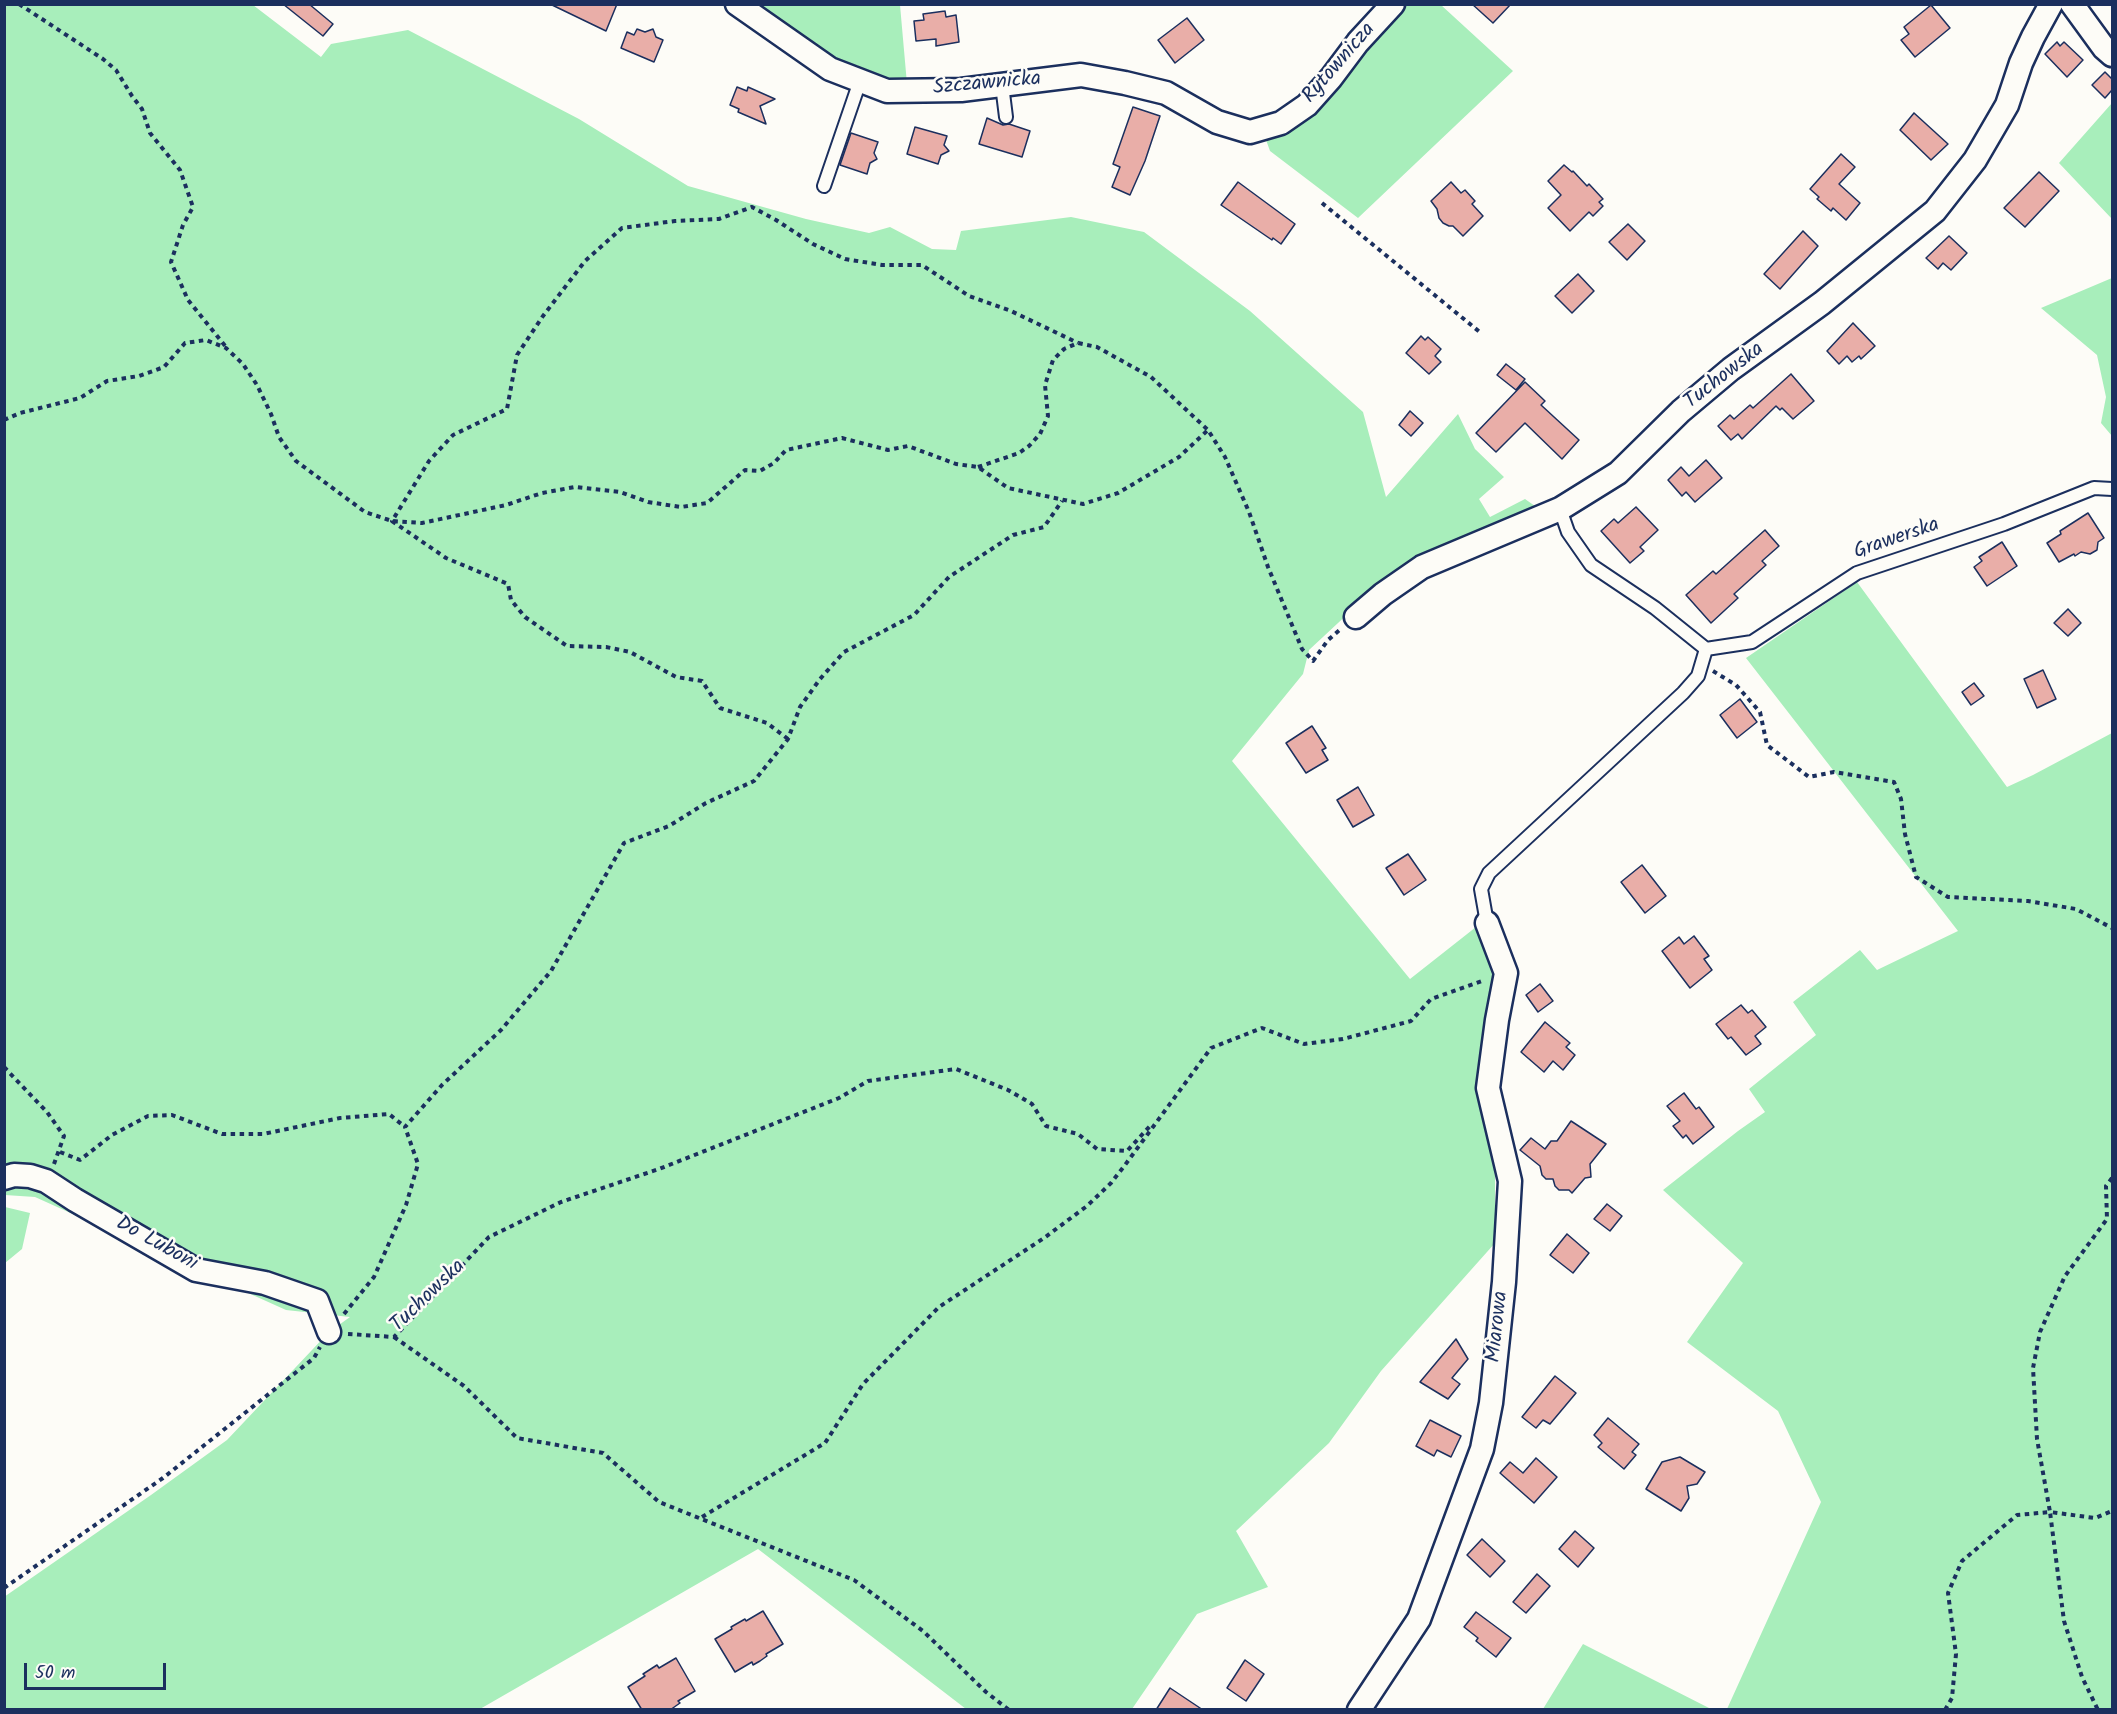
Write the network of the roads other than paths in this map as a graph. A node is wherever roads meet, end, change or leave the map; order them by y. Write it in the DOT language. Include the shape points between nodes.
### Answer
graph roads {
  1 [pos="737,4"];
  2 [pos="1393,4"];
  3 [pos="2051,4"];
  4 [pos="2072,4"];
  5 [pos="2112,56"];
  6 [pos="860,81"];
  7 [pos="1002,85"];
  8 [pos="1006,117"];
  9 [pos="1250,132"];
  10 [pos="824,186"];
  11 [pos="2112,489"];
  12 [pos="1560,508"];
  13 [pos="1356,617"];
  14 [pos="1706,649"];
  15 [pos="1487,923"];
  16 [pos="4,1178"];
  17 [pos="329,1332"];
  18 [pos="1359,1710"];
  1 -- 6 [label="street, Szczawnicka" via="830,69"];
  2 -- 9 [label="street, Rytownicza" via="1307,105 1281,123"];
  3 -- 12 [label="street, Tuchowska" via="2021,63 2007,105 1975,160 1935,211 1822,303 1731,369 1618,473"];
  4 -- 5 [label="street"];
  6 -- 7 [label="street, Szczawnicka" via="887,91"];
  6 -- 10 [label="lane"];
  7 -- 8 [label="lane"];
  7 -- 9 [label="street, Szczawnicka" via="1081,75 1125,83 1166,93 1217,122"];
  11 -- 14 [label="lane, Grawerska" via="2094,488 2004,525 1857,573 1752,642"];
  12 -- 13 [label="street, Tuchowska" via="1422,567"];
  12 -- 14 [label="lane" via="1568,532 1591,565 1655,608"];
  14 -- 15 [label="lane" via="1698,676 1683,693 1489,873 1481,889"];
  15 -- 18 [label="street, Miarowa" via="1506,972 1488,1088 1510,1181 1491,1402 1482,1449 1419,1619"];
  16 -- 17 [label="street, Do Luboni" via="30,1176 46,1181 196,1270 265,1284 317,1301"];
}
